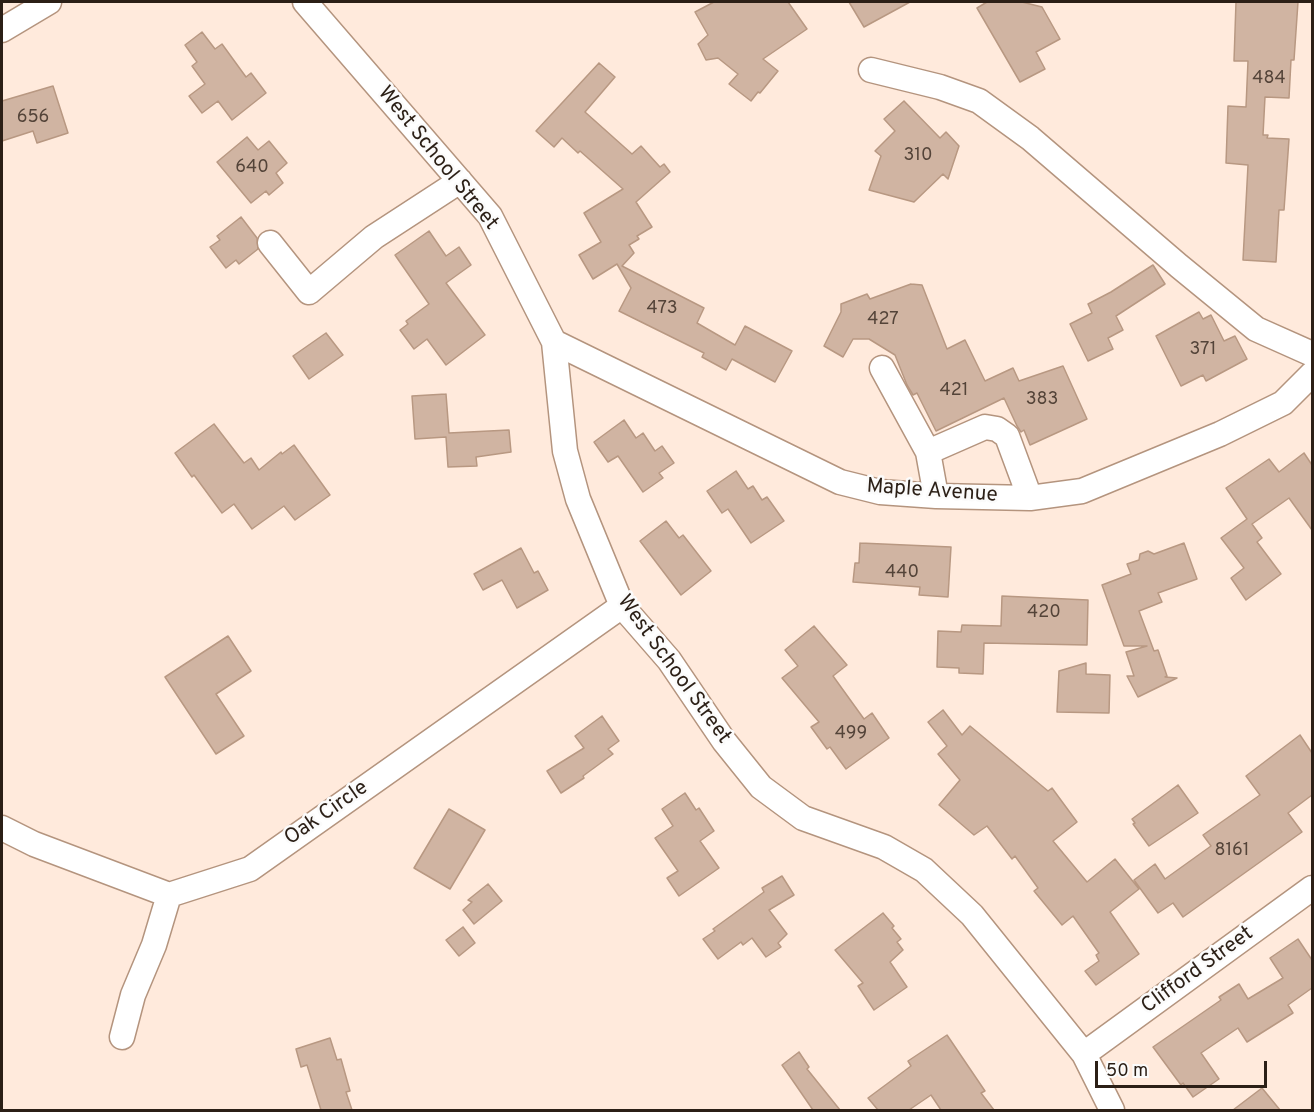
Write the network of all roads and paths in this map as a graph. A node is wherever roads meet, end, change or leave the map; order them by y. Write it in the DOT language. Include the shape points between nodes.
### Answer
graph roads {
  1 [pos="49,2"];
  2 [pos="305,2"];
  3 [pos="2,30"];
  4 [pos="871,70"];
  5 [pos="459,181"];
  6 [pos="270,243"];
  7 [pos="554,342"];
  8 [pos="1312,354"];
  9 [pos="882,368"];
  10 [pos="1312,374"];
  11 [pos="928,452"];
  12 [pos="936,496"];
  13 [pos="1030,498"];
  14 [pos="622,606"];
  15 [pos="2,828"];
  16 [pos="1312,888"];
  17 [pos="169,896"];
  18 [pos="122,1037"];
  19 [pos="1084,1054"];
  20 [pos="1112,1110"];
  1 -- 3 [label="street"];
  2 -- 5 [label="street, West School Street"];
  4 -- 8 [label="street" via="979,101 1030,138 1256,329"];
  5 -- 6 [label="street" via="374,237 309,291"];
  5 -- 7 [label="street, West School Street" via="489,216"];
  7 -- 12 [label="street, Maple Avenue" via="840,482 880,492"];
  7 -- 14 [label="street, West School Street" via="565,451 578,499"];
  9 -- 11 [label="street"];
  10 -- 13 [label="street, Maple Avenue" via="1283,403 1220,434 1082,491"];
  11 -- 12 [label="street"];
  11 -- 13 [label="street" via="985,427 997,429 1007,436"];
  12 -- 13 [label="street, Maple Avenue"];
  14 -- 17 [label="street, Oak Circle" via="250,869"];
  14 -- 19 [label="street, West School Street" via="669,660 761,787 803,818 884,847 924,870 972,915"];
  15 -- 17 [label="street"];
  16 -- 19 [label="street, Clifford Street"];
  17 -- 18 [label="street"];
  19 -- 20 [label="street, West School Street"];
}
